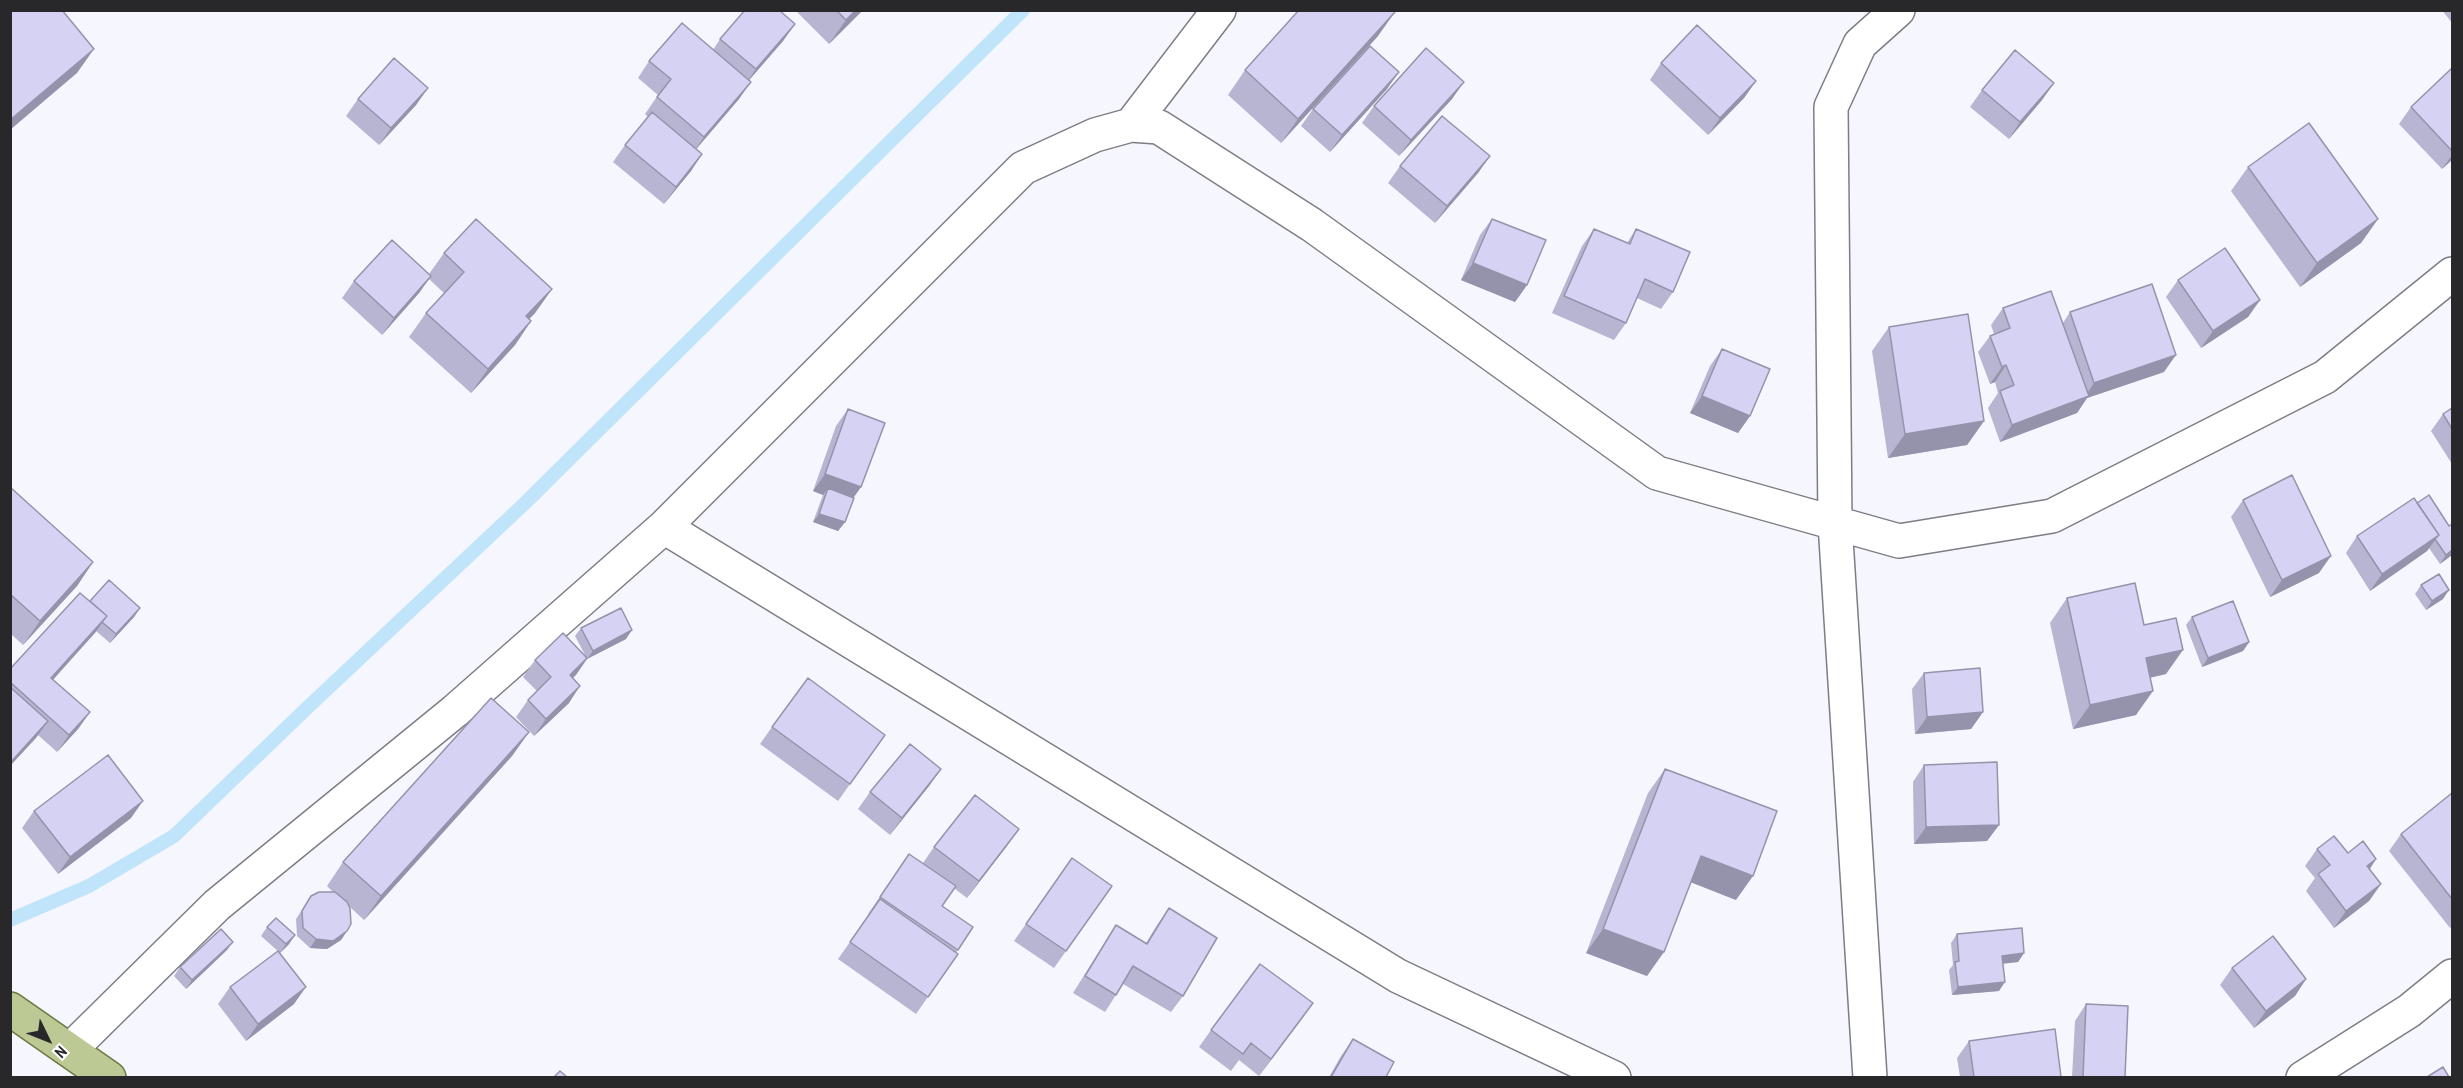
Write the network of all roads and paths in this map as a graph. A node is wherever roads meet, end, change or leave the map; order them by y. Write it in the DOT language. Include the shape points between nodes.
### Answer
graph roads {
  1 [pos="1219,10"];
  2 [pos="1898,10"];
  3 [pos="1131,125"];
  4 [pos="2452,274"];
  5 [pos="1835,523"];
  6 [pos="664,527"];
  7 [pos="2452,976"];
  8 [pos="14,1017"];
  9 [pos="70,1050"];
  10 [pos="109,1077"];
  11 [pos="1614,1077"];
  12 [pos="1870,1077"];
  13 [pos="2303,1077"];
  1 -- 3 [label="street"];
  2 -- 5 [label="street" via="1860,44 1831,106"];
  3 -- 5 [label="street" via="1159,127 1312,225 1657,473"];
  3 -- 6 [label="street" via="1095,135 1023,168"];
  4 -- 5 [label="street" via="2325,377 2052,516 1899,541"];
  5 -- 12 [label="street"];
  6 -- 9 [label="street" via="455,711 217,906"];
  6 -- 11 [label="street" via="1398,976"];
  7 -- 13 [label="street" via="2409,1011"];
  8 -- 9 [label="main road"];
  9 -- 10 [label="main road"];
}
